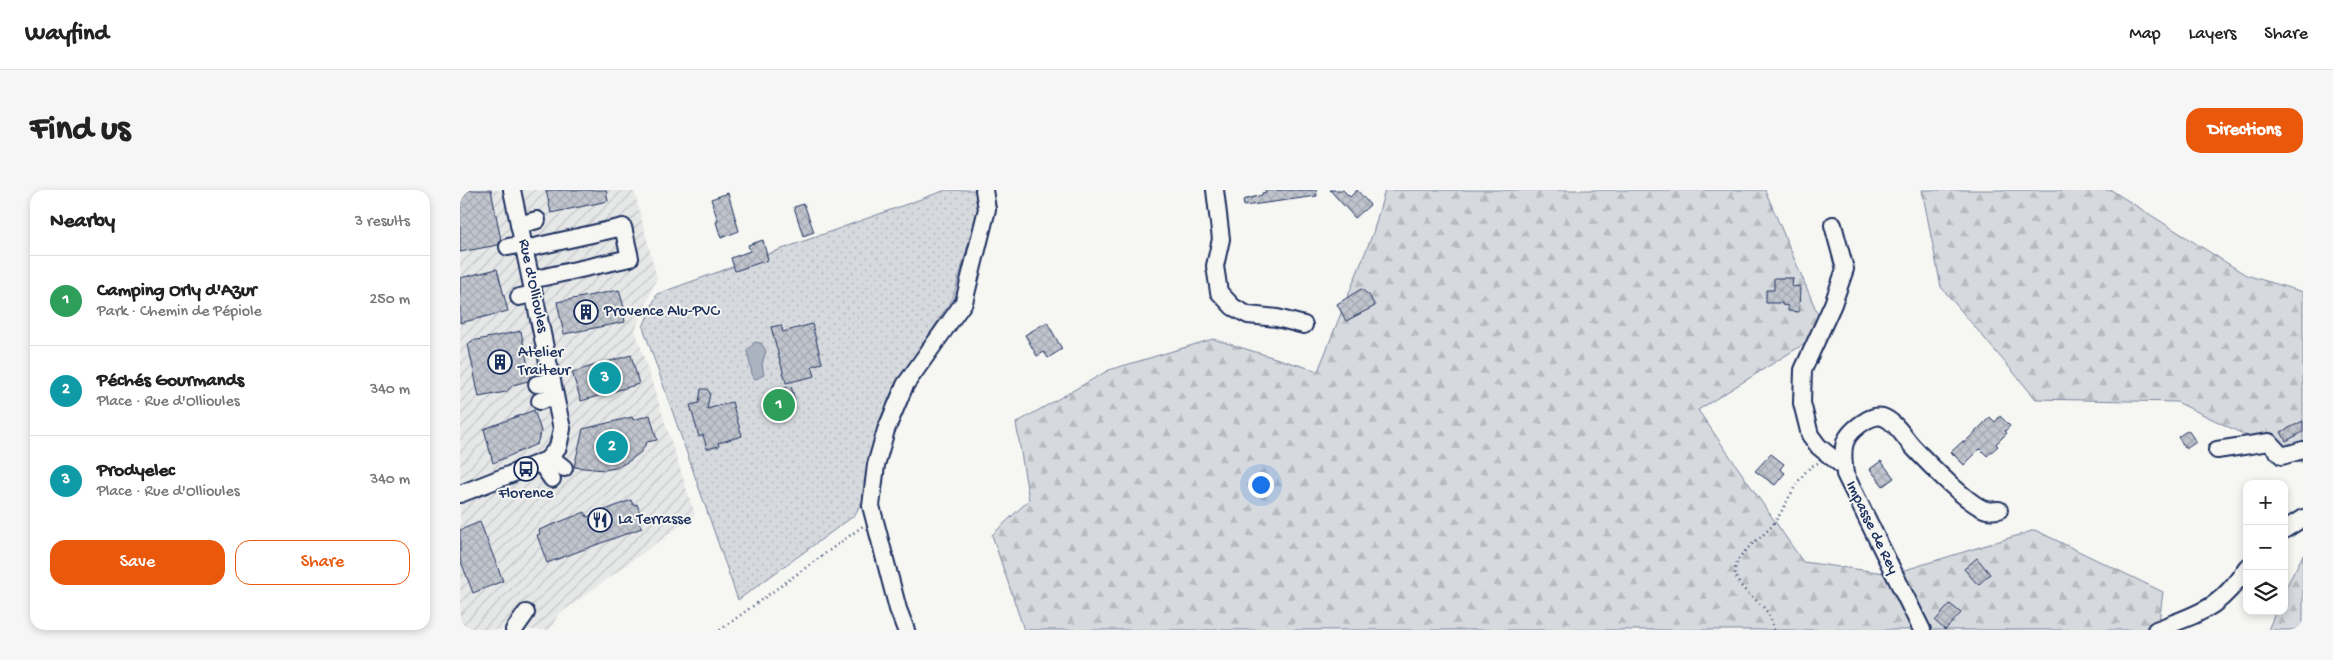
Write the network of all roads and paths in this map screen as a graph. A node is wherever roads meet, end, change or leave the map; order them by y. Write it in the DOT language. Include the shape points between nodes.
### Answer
graph roads {
  1 [pos="512,190"];
  2 [pos="984,190"];
  3 [pos="1214,190"];
  4 [pos="537,220"];
  5 [pos="519,225"];
  6 [pos="1833,225"];
  7 [pos="519,247"];
  8 [pos="528,290"];
  9 [pos="1304,326"];
  10 [pos="2217,450"];
  11 [pos="2303,450"];
  12 [pos="545,460"];
  13 [pos="1838,462"];
  14 [pos="558,474"];
  15 [pos="460,494"];
  16 [pos="1999,510"];
  17 [pos="874,518"];
  18 [pos="2303,518"];
  19 [pos="2288,527"];
  20 [pos="2245,570"];
  21 [pos="526,612"];
  22 [pos="514,630"];
  23 [pos="720,630"];
  24 [pos="906,630"];
  25 [pos="1774,630"];
  26 [pos="1922,630"];
  27 [pos="2156,630"];
  1 -- 5 [label="street, Rue d'Ollioules"];
  2 -- 17 [label="street" via="987,209 964,302 905,385 886,430 876,465 871,506"];
  3 -- 9 [label="street" via="1221,239 1215,266 1219,292 1233,307 1248,315 1277,318"];
  4 -- 5 [label="street"];
  5 -- 7 [label="street, Rue d'Ollioules"];
  6 -- 13 [label="street" via="1845,269 1803,370 1802,403 1810,435"];
  7 -- 8 [label="street, Rue d'Ollioules"];
  7 -- 8 [label="street" via="623,227 630,258"];
  8 -- 12 [label="street, Rue d'Ollioules" via="533,325 552,346 546,390 565,418 558,447"];
  10 -- 11 [label="street" via="2269,442 2282,456"];
  12 -- 14 [label="street"];
  12 -- 15 [label="street" via="485,477"];
  13 -- 16 [label="street, Impasse de Rey" via="1846,436 1852,429 1874,416 1884,418 1892,422 1912,447 1966,498 1986,510"];
  13 -- 25 [label="path" via="1812,465 1772,526 1742,555 1736,566 1735,572 1742,587 1763,607"];
  13 -- 26 [label="street, Impasse de Rey"];
  17 -- 23 [label="path"];
  17 -- 24 [label="street"];
  18 -- 19 [label="street"];
  20 -- 27 [label="street" via="2225,597 2210,608"];
  21 -- 22 [label="street"];
}
